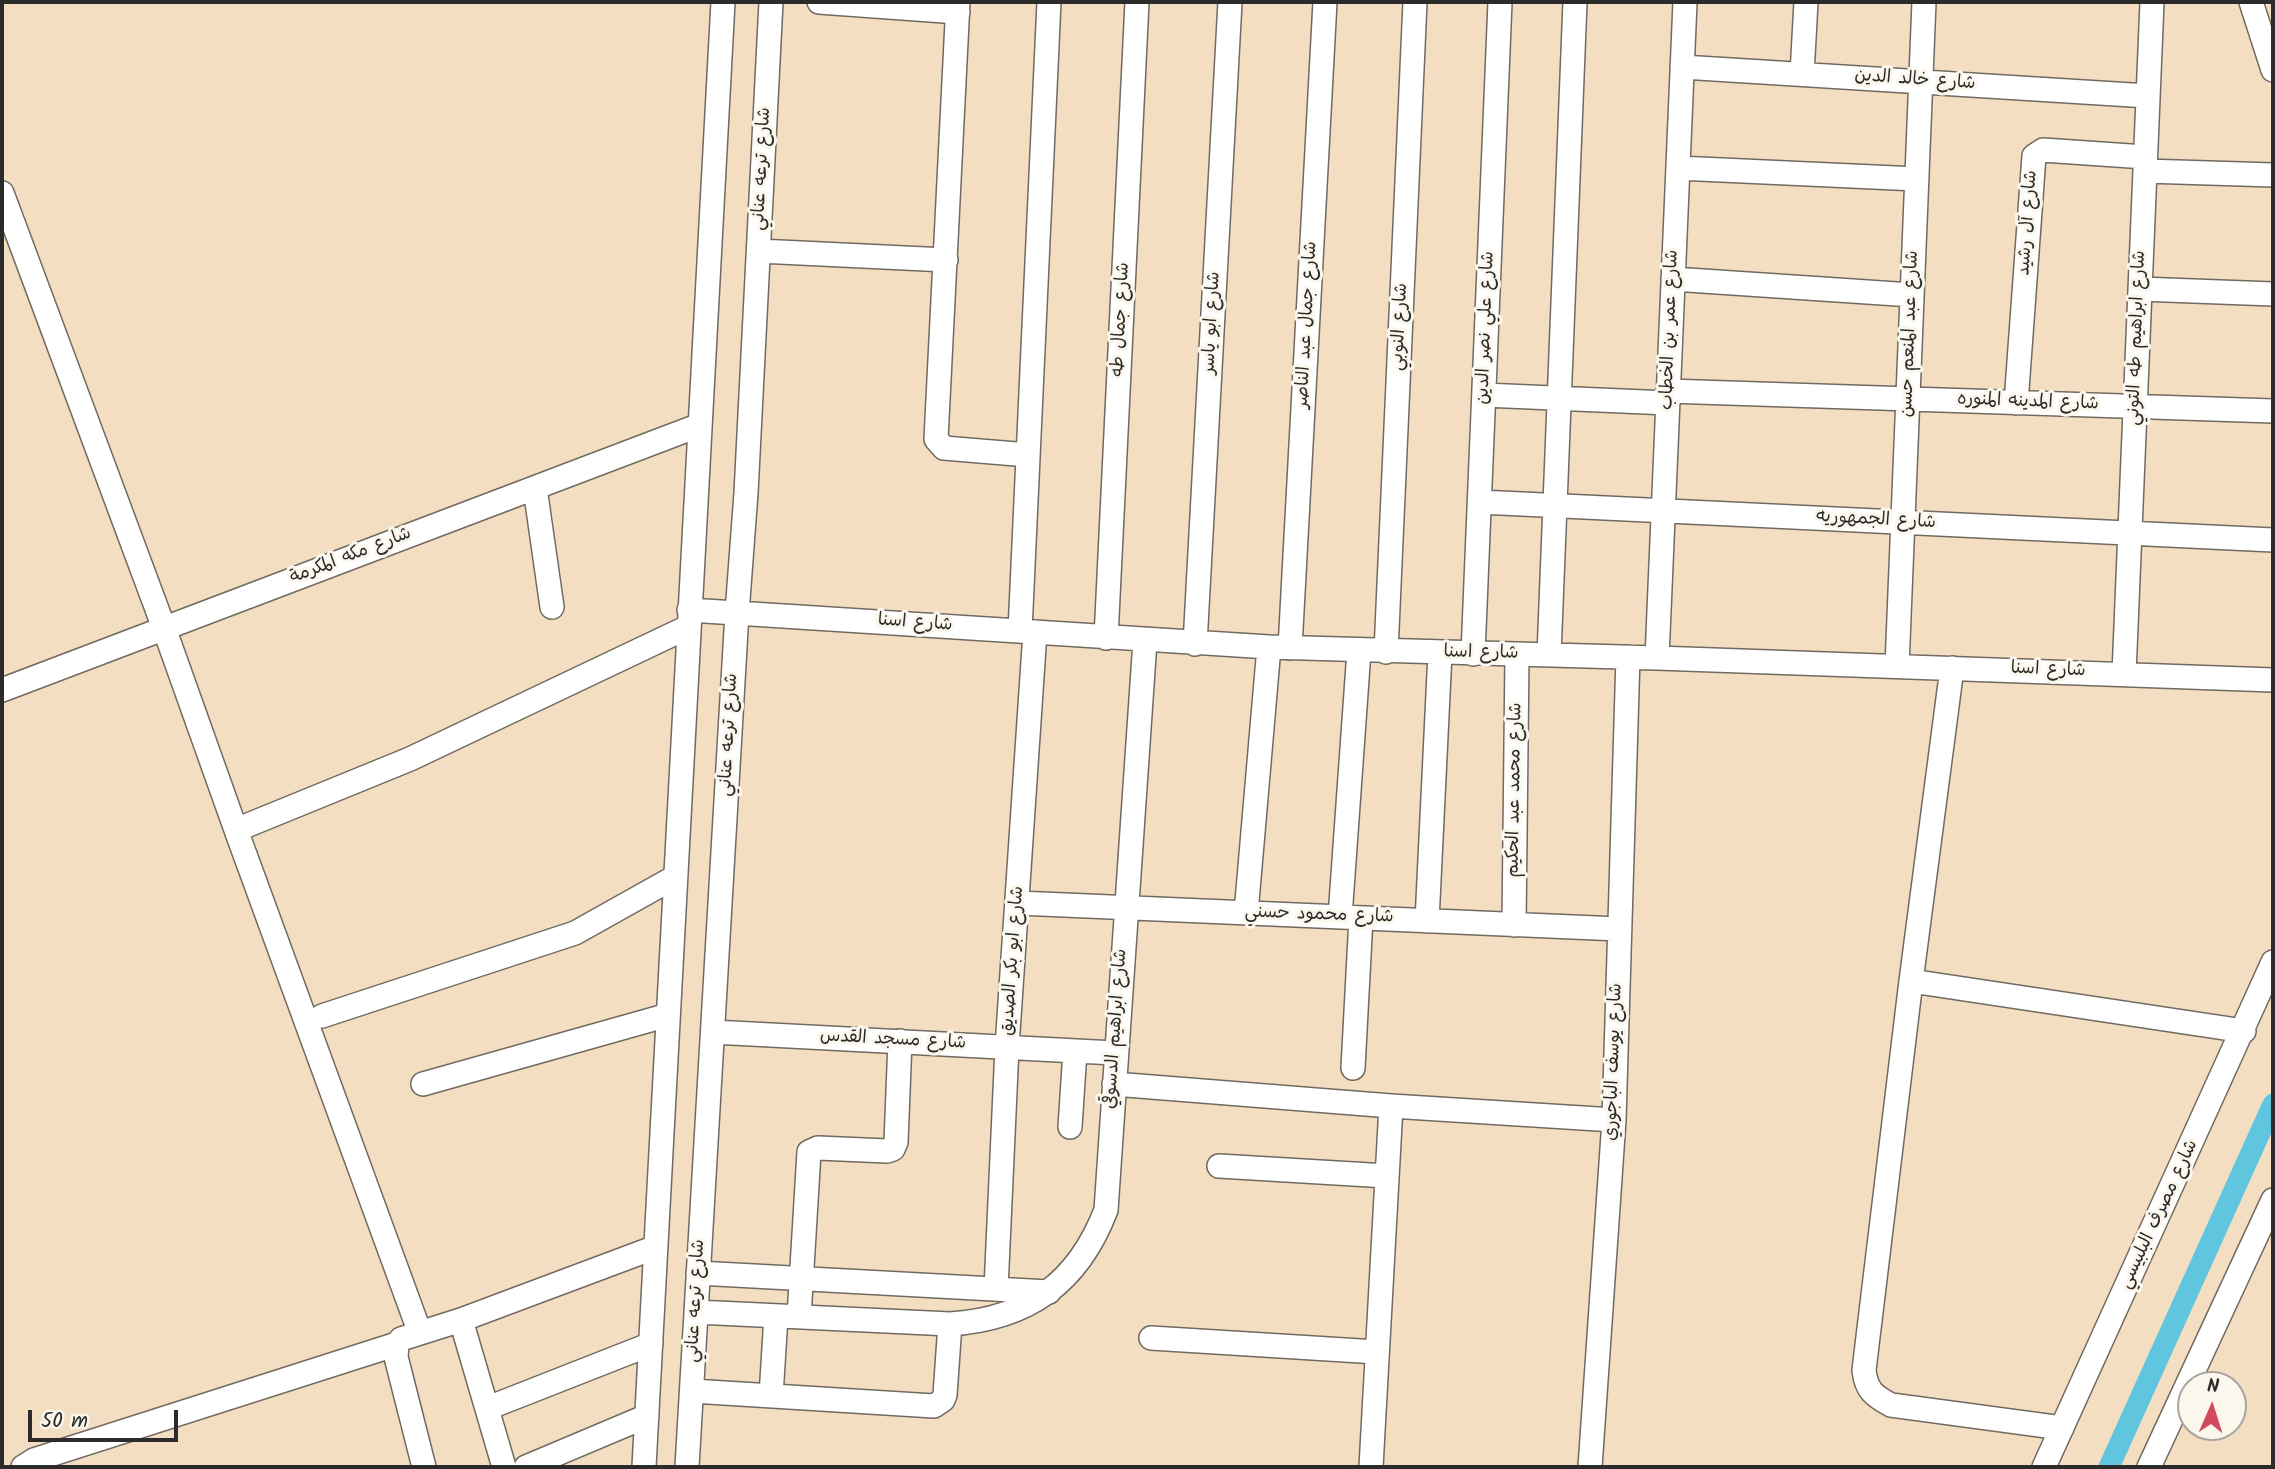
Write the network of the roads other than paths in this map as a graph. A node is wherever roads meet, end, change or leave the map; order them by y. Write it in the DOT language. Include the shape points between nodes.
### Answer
graph roads {
  1 [pos="723,2"];
  2 [pos="771,2"];
  3 [pos="819,2"];
  4 [pos="1049,2"];
  5 [pos="1138,2"];
  6 [pos="1230,2"];
  7 [pos="1325,2"];
  8 [pos="1415,2"];
  9 [pos="1500,2"];
  10 [pos="1575,2"];
  11 [pos="1685,2"];
  12 [pos="1806,2"];
  13 [pos="1924,2"];
  14 [pos="2152,2"];
  15 [pos="2251,2"];
  16 [pos="865,3"];
  17 [pos="958,7"];
  18 [pos="1682,67"];
  19 [pos="2273,70"];
  20 [pos="1802,74"];
  21 [pos="1921,81"];
  22 [pos="2148,96"];
  23 [pos="2145,164"];
  24 [pos="1678,168"];
  25 [pos="2273,175"];
  26 [pos="1917,179"];
  27 [pos="2,193"];
  28 [pos="759,251"];
  29 [pos="946,260"];
  30 [pos="1673,279"];
  31 [pos="2140,289"];
  32 [pos="2273,294"];
  33 [pos="1912,295"];
  34 [pos="1484,395"];
  35 [pos="1668,397"];
  36 [pos="1559,398"];
  37 [pos="1908,399"];
  38 [pos="2016,403"];
  39 [pos="2135,407"];
  40 [pos="2273,411"];
  41 [pos="700,425"];
  42 [pos="1028,455"];
  43 [pos="535,488"];
  44 [pos="1479,502"];
  45 [pos="1555,505"];
  46 [pos="1663,511"];
  47 [pos="1903,522"];
  48 [pos="2130,533"];
  49 [pos="2273,540"];
  50 [pos="552,607"];
  51 [pos="737,613"];
  52 [pos="689,619"];
  53 [pos="163,628"];
  54 [pos="1028,632"];
  55 [pos="1106,638"];
  56 [pos="1145,641"];
  57 [pos="1195,644"];
  58 [pos="1280,648"];
  59 [pos="1359,651"];
  60 [pos="1386,652"];
  61 [pos="1440,653"];
  62 [pos="1473,654"];
  63 [pos="1517,655"];
  64 [pos="1549,655"];
  65 [pos="1628,657"];
  66 [pos="1657,658"];
  67 [pos="1897,666"];
  68 [pos="1952,668"];
  69 [pos="2124,674"];
  70 [pos="2273,680"];
  71 [pos="2,690"];
  72 [pos="236,830"];
  73 [pos="675,877"];
  74 [pos="1018,903"];
  75 [pos="1125,908"];
  76 [pos="1246,913"];
  77 [pos="1351,918"];
  78 [pos="1427,921"];
  79 [pos="1514,925"];
  80 [pos="1619,929"];
  81 [pos="2273,962"];
  82 [pos="1911,981"];
  83 [pos="668,1015"];
  84 [pos="322,1016"];
  85 [pos="2244,1031"];
  86 [pos="713,1032"];
  87 [pos="900,1041"];
  88 [pos="1007,1047"];
  89 [pos="1075,1051"];
  90 [pos="1115,1053"];
  91 [pos="1353,1068"];
  92 [pos="422,1084"];
  93 [pos="1114,1084"];
  94 [pos="1391,1106"];
  95 [pos="1614,1120"];
  96 [pos="1070,1127"];
  97 [pos="1219,1166"];
  98 [pos="1387,1176"];
  99 [pos="2273,1200"];
  100 [pos="656,1247"];
  101 [pos="698,1273"];
  102 [pos="801,1279"];
  103 [pos="869,1283"];
  104 [pos="996,1289"];
  105 [pos="1049,1292"];
  106 [pos="696,1312"];
  107 [pos="776,1315"];
  108 [pos="799,1317"];
  109 [pos="461,1320"];
  110 [pos="867,1320"];
  111 [pos="950,1324"];
  112 [pos="420,1333"];
  113 [pos="1151,1338"];
  114 [pos="397,1343"];
  115 [pos="651,1344"];
  116 [pos="1377,1352"];
  117 [pos="692,1391"];
  118 [pos="771,1396"];
  119 [pos="488,1408"];
  120 [pos="647,1416"];
  121 [pos="2062,1427"];
  122 [pos="23,1467"];
  123 [pos="424,1467"];
  124 [pos="504,1467"];
  125 [pos="526,1467"];
  126 [pos="644,1467"];
  127 [pos="687,1467"];
  128 [pos="1371,1467"];
  129 [pos="1590,1467"];
  130 [pos="2044,1467"];
  131 [pos="2149,1467"];
  1 -- 41 [label="street"];
  2 -- 28 [label="street, شارع ترعه عناني"];
  3 -- 16 [label="street"];
  4 -- 42 [label="street, شارع ابو بكر الصديق"];
  5 -- 55 [label="street, شارع جمال طه"];
  6 -- 57 [label="street, شارع ابو ياسر"];
  7 -- 58 [label="street, شارع جمال عبد الناصر"];
  8 -- 60 [label="street, شارع النوبي"];
  9 -- 34 [label="street, شارع علي نصر الدين"];
  10 -- 36 [label="street"];
  11 -- 18 [label="street, شارع عمر بن الخطاب"];
  12 -- 20 [label="street"];
  13 -- 21 [label="street, شارع عبد المنعم حسن"];
  14 -- 22 [label="street, شارع ابراهيم طه التوني"];
  15 -- 19 [label="street"];
  16 -- 17 [label="street"];
  17 -- 29 [label="street"];
  18 -- 20 [label="street, شارع خالد الدين"];
  18 -- 24 [label="street, شارع عمر بن الخطاب"];
  20 -- 21 [label="street, شارع خالد الدين"];
  21 -- 22 [label="street, شارع خالد الدين"];
  21 -- 26 [label="street, شارع عبد المنعم حسن"];
  22 -- 23 [label="street, شارع ابراهيم طه التوني"];
  23 -- 25 [label="street"];
  23 -- 31 [label="street, شارع ابراهيم طه التوني"];
  23 -- 38 [label="street, شارع آل رشيد" via="2043,150 2034,156"];
  24 -- 26 [label="street"];
  24 -- 30 [label="street, شارع عمر بن الخطاب"];
  26 -- 33 [label="street, شارع عبد المنعم حسن"];
  27 -- 53 [label="street"];
  28 -- 29 [label="street"];
  28 -- 51 [label="street, شارع ترعه عناني"];
  29 -- 42 [label="street" via="936,439 944,448"];
  30 -- 33 [label="street"];
  30 -- 35 [label="street, شارع عمر بن الخطاب"];
  31 -- 32 [label="street"];
  31 -- 39 [label="street, شارع ابراهيم طه التوني"];
  33 -- 37 [label="street, شارع عبد المنعم حسن"];
  34 -- 36 [label="street, شارع المدينه المنوره"];
  34 -- 44 [label="street, شارع علي نصر الدين"];
  35 -- 36 [label="street, شارع المدينه المنوره"];
  35 -- 37 [label="street, شارع المدينه المنوره"];
  35 -- 46 [label="street, شارع عمر بن الخطاب"];
  36 -- 45 [label="street"];
  37 -- 38 [label="street, شارع المدينه المنوره"];
  37 -- 47 [label="street, شارع عبد المنعم حسن"];
  38 -- 39 [label="street, شارع المدينه المنوره"];
  39 -- 40 [label="street, شارع المدينه المنوره"];
  39 -- 48 [label="street, شارع ابراهيم طه التوني"];
  41 -- 43 [label="street, شارع مكه المكرمة"];
  41 -- 52 [label="street"];
  42 -- 54 [label="street, شارع ابو بكر الصديق"];
  43 -- 50 [label="street"];
  43 -- 53 [label="street, شارع مكه المكرمة"];
  44 -- 45 [label="street, شارع الجمهوريه"];
  44 -- 62 [label="street, شارع علي نصر الدين"];
  45 -- 46 [label="street, شارع الجمهوريه"];
  45 -- 64 [label="street"];
  46 -- 47 [label="street, شارع الجمهوريه"];
  46 -- 66 [label="street, شارع عمر بن الخطاب"];
  47 -- 48 [label="street, شارع الجمهوريه"];
  47 -- 67 [label="street, شارع عبد المنعم حسن"];
  48 -- 49 [label="street, شارع الجمهوريه"];
  48 -- 69 [label="street, شارع ابراهيم طه التوني"];
  51 -- 52 [label="street, شارع اسنا"];
  51 -- 54 [label="street, شارع اسنا"];
  51 -- 86 [label="street, شارع ترعه عناني"];
  52 -- 72 [label="street" via="410,759"];
  52 -- 73 [label="street"];
  53 -- 71 [label="street, شارع مكه المكرمة"];
  53 -- 72 [label="street"];
  54 -- 55 [label="street, شارع اسنا"];
  54 -- 74 [label="street, شارع ابو بكر الصديق"];
  55 -- 56 [label="street, شارع اسنا"];
  56 -- 57 [label="street, شارع اسنا"];
  56 -- 75 [label="street, شارع ابراهيم الدسوقي"];
  57 -- 58 [label="street, شارع اسنا"];
  58 -- 59 [label="street, شارع اسنا"];
  58 -- 76 [label="street, شارع جمال عبد الناصر"];
  59 -- 60 [label="street, شارع اسنا"];
  59 -- 77 [label="street"];
  60 -- 61 [label="street, شارع اسنا"];
  61 -- 62 [label="street, شارع اسنا"];
  61 -- 78 [label="street"];
  62 -- 63 [label="street, شارع اسنا"];
  63 -- 64 [label="street, شارع اسنا"];
  63 -- 79 [label="street, شارع محمد عبد الحكيم"];
  64 -- 65 [label="street, شارع اسنا"];
  65 -- 66 [label="street, شارع اسنا"];
  65 -- 80 [label="street, شارع يوسف الباجوري"];
  66 -- 67 [label="street, شارع اسنا"];
  67 -- 68 [label="street, شارع اسنا"];
  68 -- 69 [label="street, شارع اسنا"];
  68 -- 82 [label="street"];
  69 -- 70 [label="street, شارع اسنا"];
  72 -- 112 [label="street"];
  73 -- 83 [label="street"];
  73 -- 84 [label="street" via="575,933"];
  74 -- 75 [label="street, شارع محمود حسني"];
  74 -- 88 [label="street, شارع ابو بكر الصديق"];
  75 -- 76 [label="street, شارع محمود حسني"];
  75 -- 90 [label="street, شارع ابراهيم الدسوقي"];
  76 -- 77 [label="street, شارع محمود حسني"];
  77 -- 78 [label="street, شارع محمود حسني"];
  77 -- 91 [label="street"];
  78 -- 79 [label="street, شارع محمود حسني"];
  79 -- 80 [label="street, شارع محمود حسني"];
  80 -- 95 [label="street, شارع يوسف الباجوري"];
  81 -- 85 [label="street, شارع مصرف البلبيسي"];
  82 -- 85 [label="street"];
  82 -- 121 [label="street" via="1864,1370 1866,1385 1874,1396 1891,1405"];
  83 -- 92 [label="street"];
  83 -- 100 [label="street"];
  85 -- 121 [label="street, شارع مصرف البلبيسي"];
  86 -- 87 [label="street, شارع مسجد القدس"];
  86 -- 101 [label="street, شارع ترعه عناني"];
  87 -- 88 [label="street, شارع مسجد القدس"];
  87 -- 102 [label="street" via="893,1149 818,1148 808,1152"];
  88 -- 89 [label="street, شارع مسجد القدس"];
  88 -- 104 [label="street, شارع ابو بكر الصديق"];
  89 -- 90 [label="street, شارع مسجد القدس"];
  89 -- 96 [label="street"];
  90 -- 93 [label="street, شارع ابراهيم الدسوقي"];
  93 -- 94 [label="street"];
  93 -- 105 [label="street, شارع ابراهيم الدسوقي" via="1106,1210 1084,1256"];
  94 -- 95 [label="street"];
  94 -- 98 [label="street"];
  95 -- 129 [label="street, شارع يوسف الباجوري"];
  97 -- 98 [label="street"];
  98 -- 116 [label="street"];
  99 -- 131 [label="street"];
  100 -- 109 [label="street"];
  100 -- 115 [label="street"];
  101 -- 102 [label="street"];
  101 -- 106 [label="street, شارع ترعه عناني"];
  102 -- 103 [label="street"];
  102 -- 108 [label="street"];
  103 -- 104 [label="street"];
  103 -- 110 [label="street"];
  104 -- 105 [label="street"];
  105 -- 111 [label="street, شارع ابراهيم الدسوقي" via="1001,1317"];
  106 -- 107 [label="street, شارع ابراهيم الدسوقي"];
  106 -- 117 [label="street, شارع ترعه عناني"];
  107 -- 108 [label="street, شارع ابراهيم الدسوقي"];
  107 -- 118 [label="street"];
  108 -- 110 [label="street, شارع ابراهيم الدسوقي"];
  109 -- 112 [label="street"];
  109 -- 119 [label="street"];
  110 -- 111 [label="street, شارع ابراهيم الدسوقي"];
  111 -- 118 [label="street" via="946,1395 934,1406"];
  112 -- 114 [label="street"];
  113 -- 116 [label="street"];
  114 -- 122 [label="street"];
  114 -- 123 [label="street" via="396,1357"];
  115 -- 119 [label="street"];
  115 -- 120 [label="street"];
  116 -- 128 [label="street"];
  117 -- 118 [label="street"];
  117 -- 127 [label="street, شارع ترعه عناني"];
  119 -- 124 [label="street"];
  120 -- 125 [label="street"];
  120 -- 126 [label="street"];
  121 -- 130 [label="street, شارع مصرف البلبيسي"];
}
